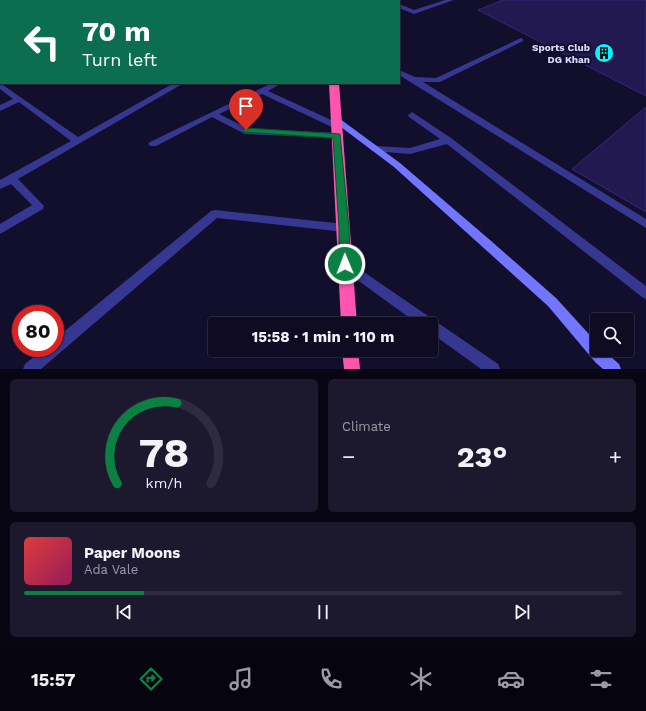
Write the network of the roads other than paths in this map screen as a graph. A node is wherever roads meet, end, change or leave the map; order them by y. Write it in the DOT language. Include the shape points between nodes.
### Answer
graph roads {
  1 [pos="451,0"];
  2 [pos="400,6"];
  3 [pos="521,40"];
  4 [pos="400,72"];
  5 [pos="413,79"];
  6 [pos="178,84"];
  7 [pos="276,84"];
  8 [pos="334,84"];
  9 [pos="0,86"];
  10 [pos="262,90"];
  11 [pos="19,99"];
  12 [pos="0,108"];
  13 [pos="212,114"];
  14 [pos="412,115"];
  15 [pos="337,127"];
  16 [pos="448,140"];
  17 [pos="77,141"];
  18 [pos="153,144"];
  19 [pos="375,149"];
  20 [pos="11,178"];
  21 [pos="0,185"];
  22 [pos="646,224"];
  23 [pos="344,228"];
  24 [pos="0,230"];
  25 [pos="345,264"];
  26 [pos="646,293"];
  27 [pos="349,317"];
  28 [pos="419,317"];
  29 [pos="438,331"];
  30 [pos="351,357"];
  31 [pos="608,367"];
  32 [pos="30,369"];
  33 [pos="352,369"];
  34 [pos="493,369"];
  1 -- 2 [label="street" via="414,12"];
  3 -- 5 [label="street" via="437,80"];
  4 -- 5 [label="street"];
  5 -- 22 [label="street"];
  6 -- 17 [label="street"];
  7 -- 10 [label="street"];
  8 -- 15 [label="highway"];
  9 -- 11 [label="street"];
  10 -- 13 [label="street"];
  10 -- 15 [label="street"];
  11 -- 12 [label="street"];
  11 -- 17 [label="street"];
  13 -- 15 [label="street" via="246,130"];
  13 -- 18 [label="street"];
  14 -- 16 [label="street"];
  15 -- 19 [label="street"];
  15 -- 23 [label="highway"];
  16 -- 19 [label="street" via="410,150"];
  16 -- 26 [label="street"];
  17 -- 20 [label="street"];
  19 -- 31 [label="street" via="397,165 552,302"];
  20 -- 21 [label="street"];
  20 -- 24 [label="street" via="39,206"];
  23 -- 25 [label="highway"];
  23 -- 32 [label="street" via="215,214"];
  25 -- 27 [label="highway"];
  25 -- 28 [label="street"];
  29 -- 34 [label="street"];
  30 -- 33 [label="highway"];
}
